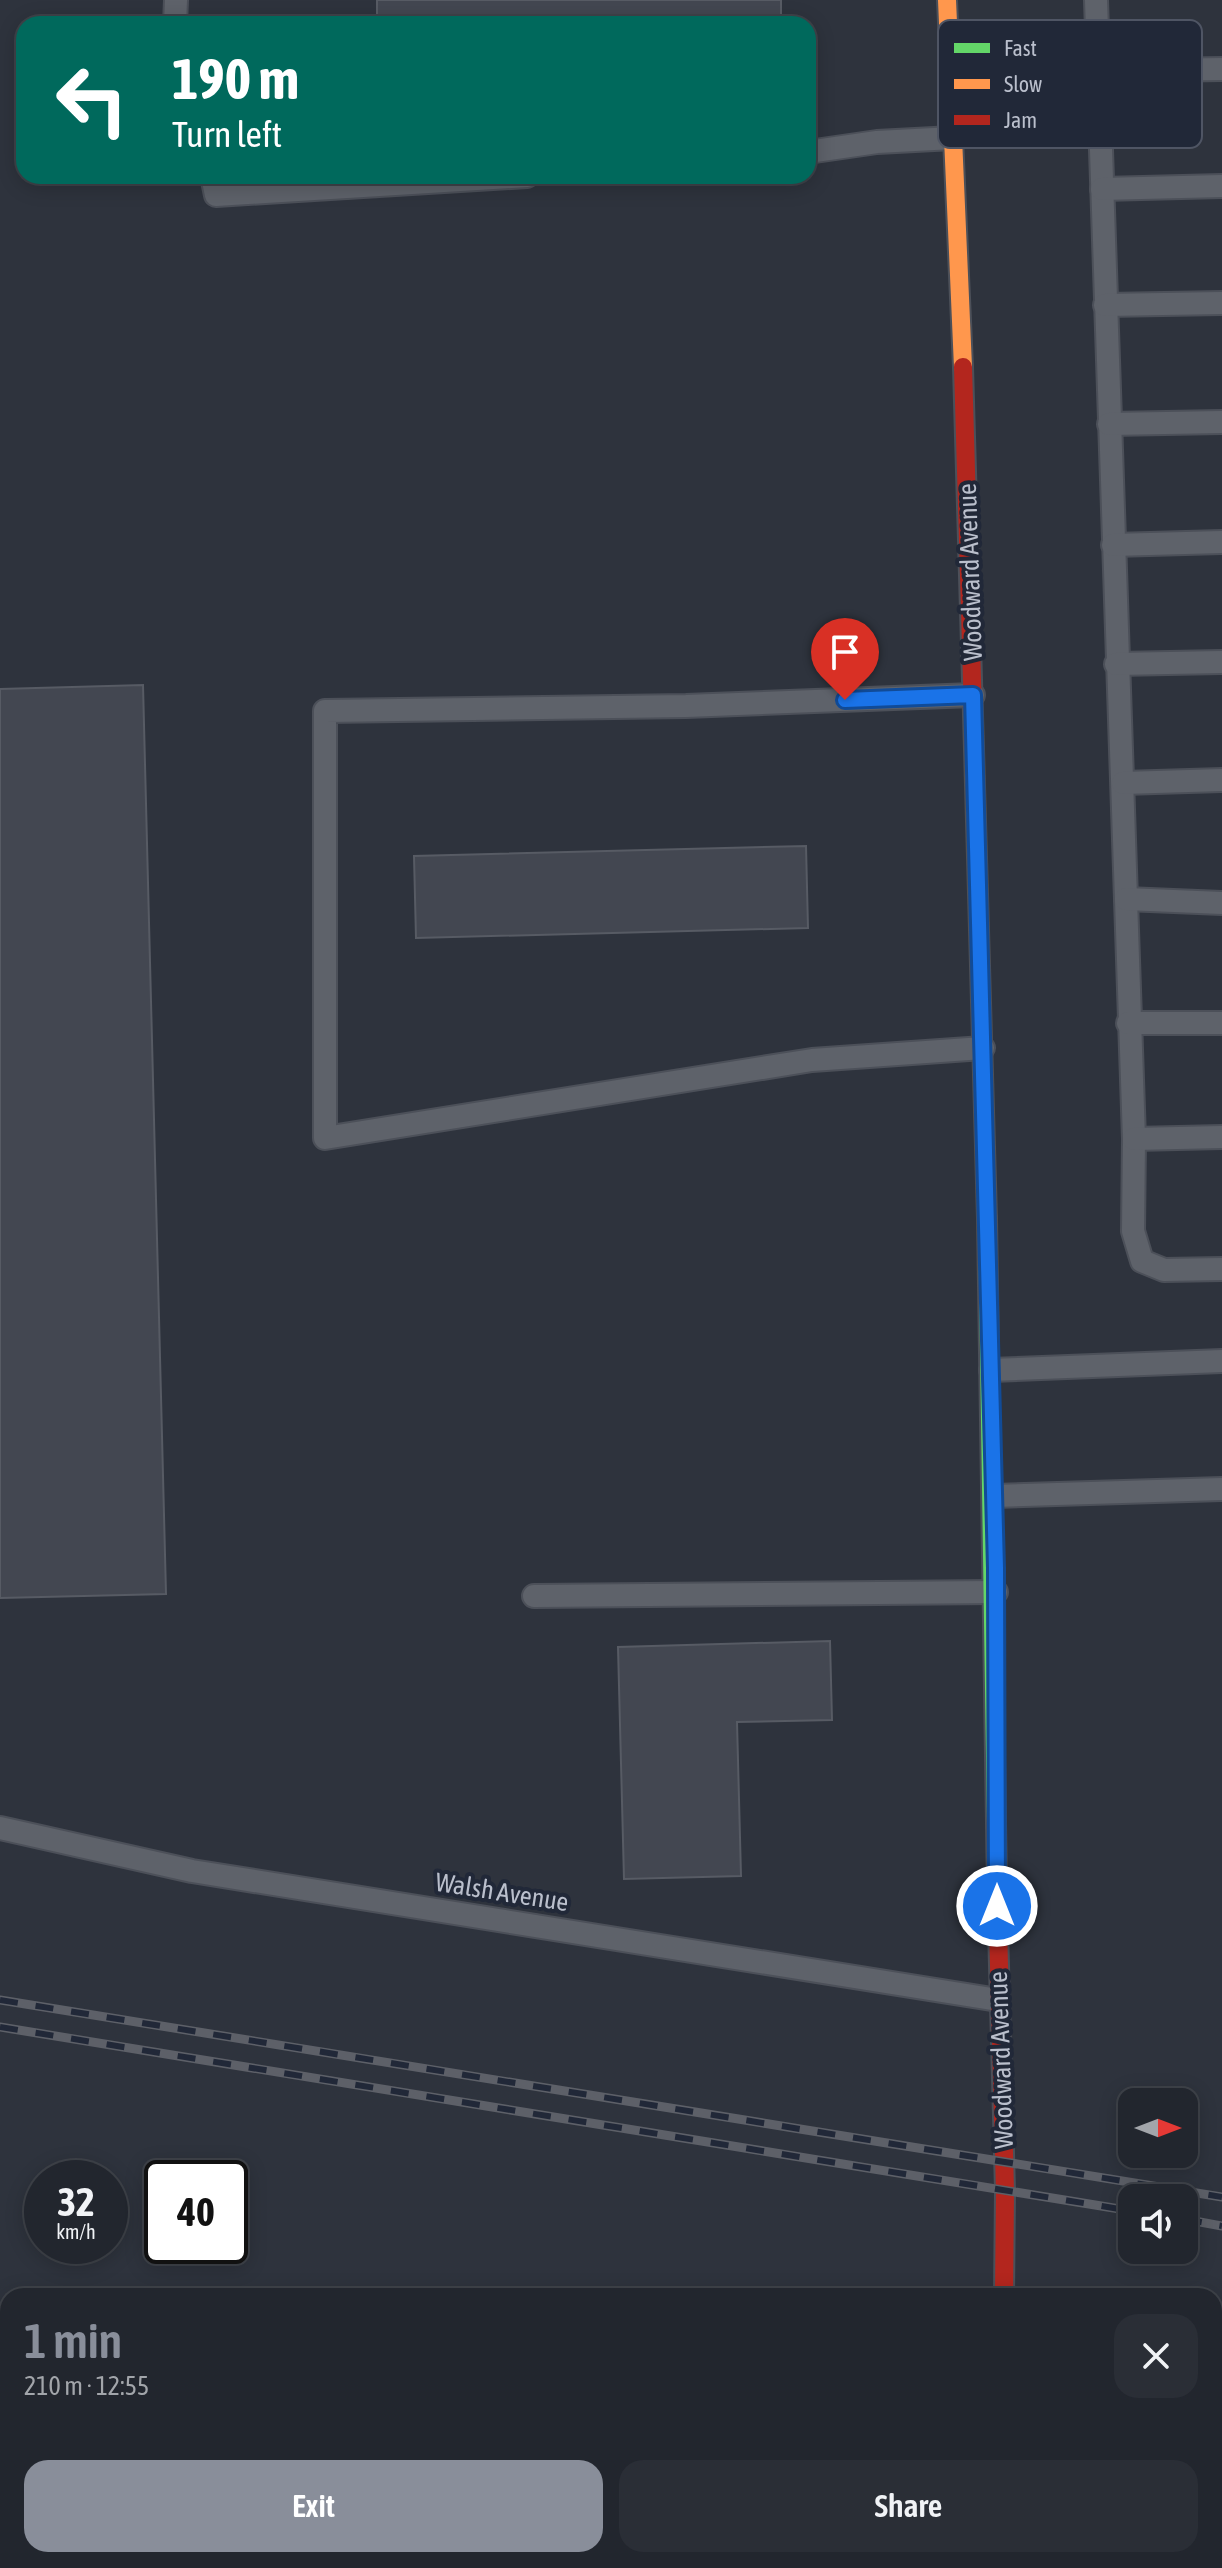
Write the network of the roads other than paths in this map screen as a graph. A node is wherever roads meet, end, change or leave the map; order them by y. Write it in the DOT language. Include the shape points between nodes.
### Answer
graph roads {
  1 [pos="947,0"];
  2 [pos="1096,0"];
  3 [pos="948,20"];
  4 [pos="1097,20"];
  5 [pos="1202,69"];
  6 [pos="1222,69"];
  7 [pos="938,139"];
  8 [pos="953,148"];
  9 [pos="1101,148"];
  10 [pos="816,151"];
  11 [pos="214,184"];
  12 [pos="396,184"];
  13 [pos="1222,186"];
  14 [pos="1102,189"];
  15 [pos="1222,303"];
  16 [pos="1105,305"];
  17 [pos="1222,422"];
  18 [pos="1109,424"];
  19 [pos="1222,542"];
  20 [pos="1113,545"];
  21 [pos="1222,662"];
  22 [pos="1116,664"];
  23 [pos="973,695"];
  24 [pos="1222,780"];
  25 [pos="1123,783"];
  26 [pos="1126,899"];
  27 [pos="1222,903"];
  28 [pos="1128,1023"];
  29 [pos="1222,1023"];
  30 [pos="983,1048"];
  31 [pos="1222,1137"];
  32 [pos="1134,1139"];
  33 [pos="1222,1269"];
  34 [pos="1222,1361"];
  35 [pos="991,1370"];
  36 [pos="1222,1489"];
  37 [pos="994,1496"];
  38 [pos="996,1592"];
  39 [pos="534,1596"];
  40 [pos="0,1828"];
  41 [pos="998,2000"];
  42 [pos="1004,2288"];
  1 -- 3 [label="street, Woodward Avenue"];
  2 -- 4 [label="lane"];
  5 -- 6 [label="lane"];
  7 -- 10 [label="lane"];
  8 -- 23 [label="street, Woodward Avenue"];
  9 -- 14 [label="lane"];
  11 -- 12 [label="lane" via="216,195"];
  13 -- 14 [label="lane"];
  14 -- 16 [label="lane"];
  15 -- 16 [label="lane"];
  16 -- 18 [label="lane"];
  17 -- 18 [label="lane"];
  18 -- 20 [label="lane"];
  19 -- 20 [label="lane"];
  20 -- 22 [label="lane"];
  21 -- 22 [label="lane"];
  22 -- 25 [label="lane"];
  23 -- 30 [label="street, Woodward Avenue"];
  23 -- 30 [label="lane" via="325,711 325,1138 812,1060"];
  24 -- 25 [label="lane"];
  25 -- 26 [label="lane"];
  26 -- 27 [label="lane"];
  26 -- 28 [label="lane"];
  28 -- 29 [label="lane"];
  28 -- 32 [label="lane"];
  30 -- 35 [label="street, Woodward Avenue"];
  31 -- 32 [label="lane"];
  32 -- 33 [label="lane" via="1133,1231 1142,1261 1164,1270"];
  34 -- 35 [label="lane"];
  35 -- 37 [label="street, Woodward Avenue"];
  36 -- 37 [label="lane"];
  37 -- 38 [label="street, Woodward Avenue"];
  38 -- 39 [label="lane"];
  38 -- 41 [label="street, Woodward Avenue"];
  40 -- 41 [label="lane, Walsh Avenue" via="192,1871"];
  41 -- 42 [label="street, Woodward Avenue"];
}
